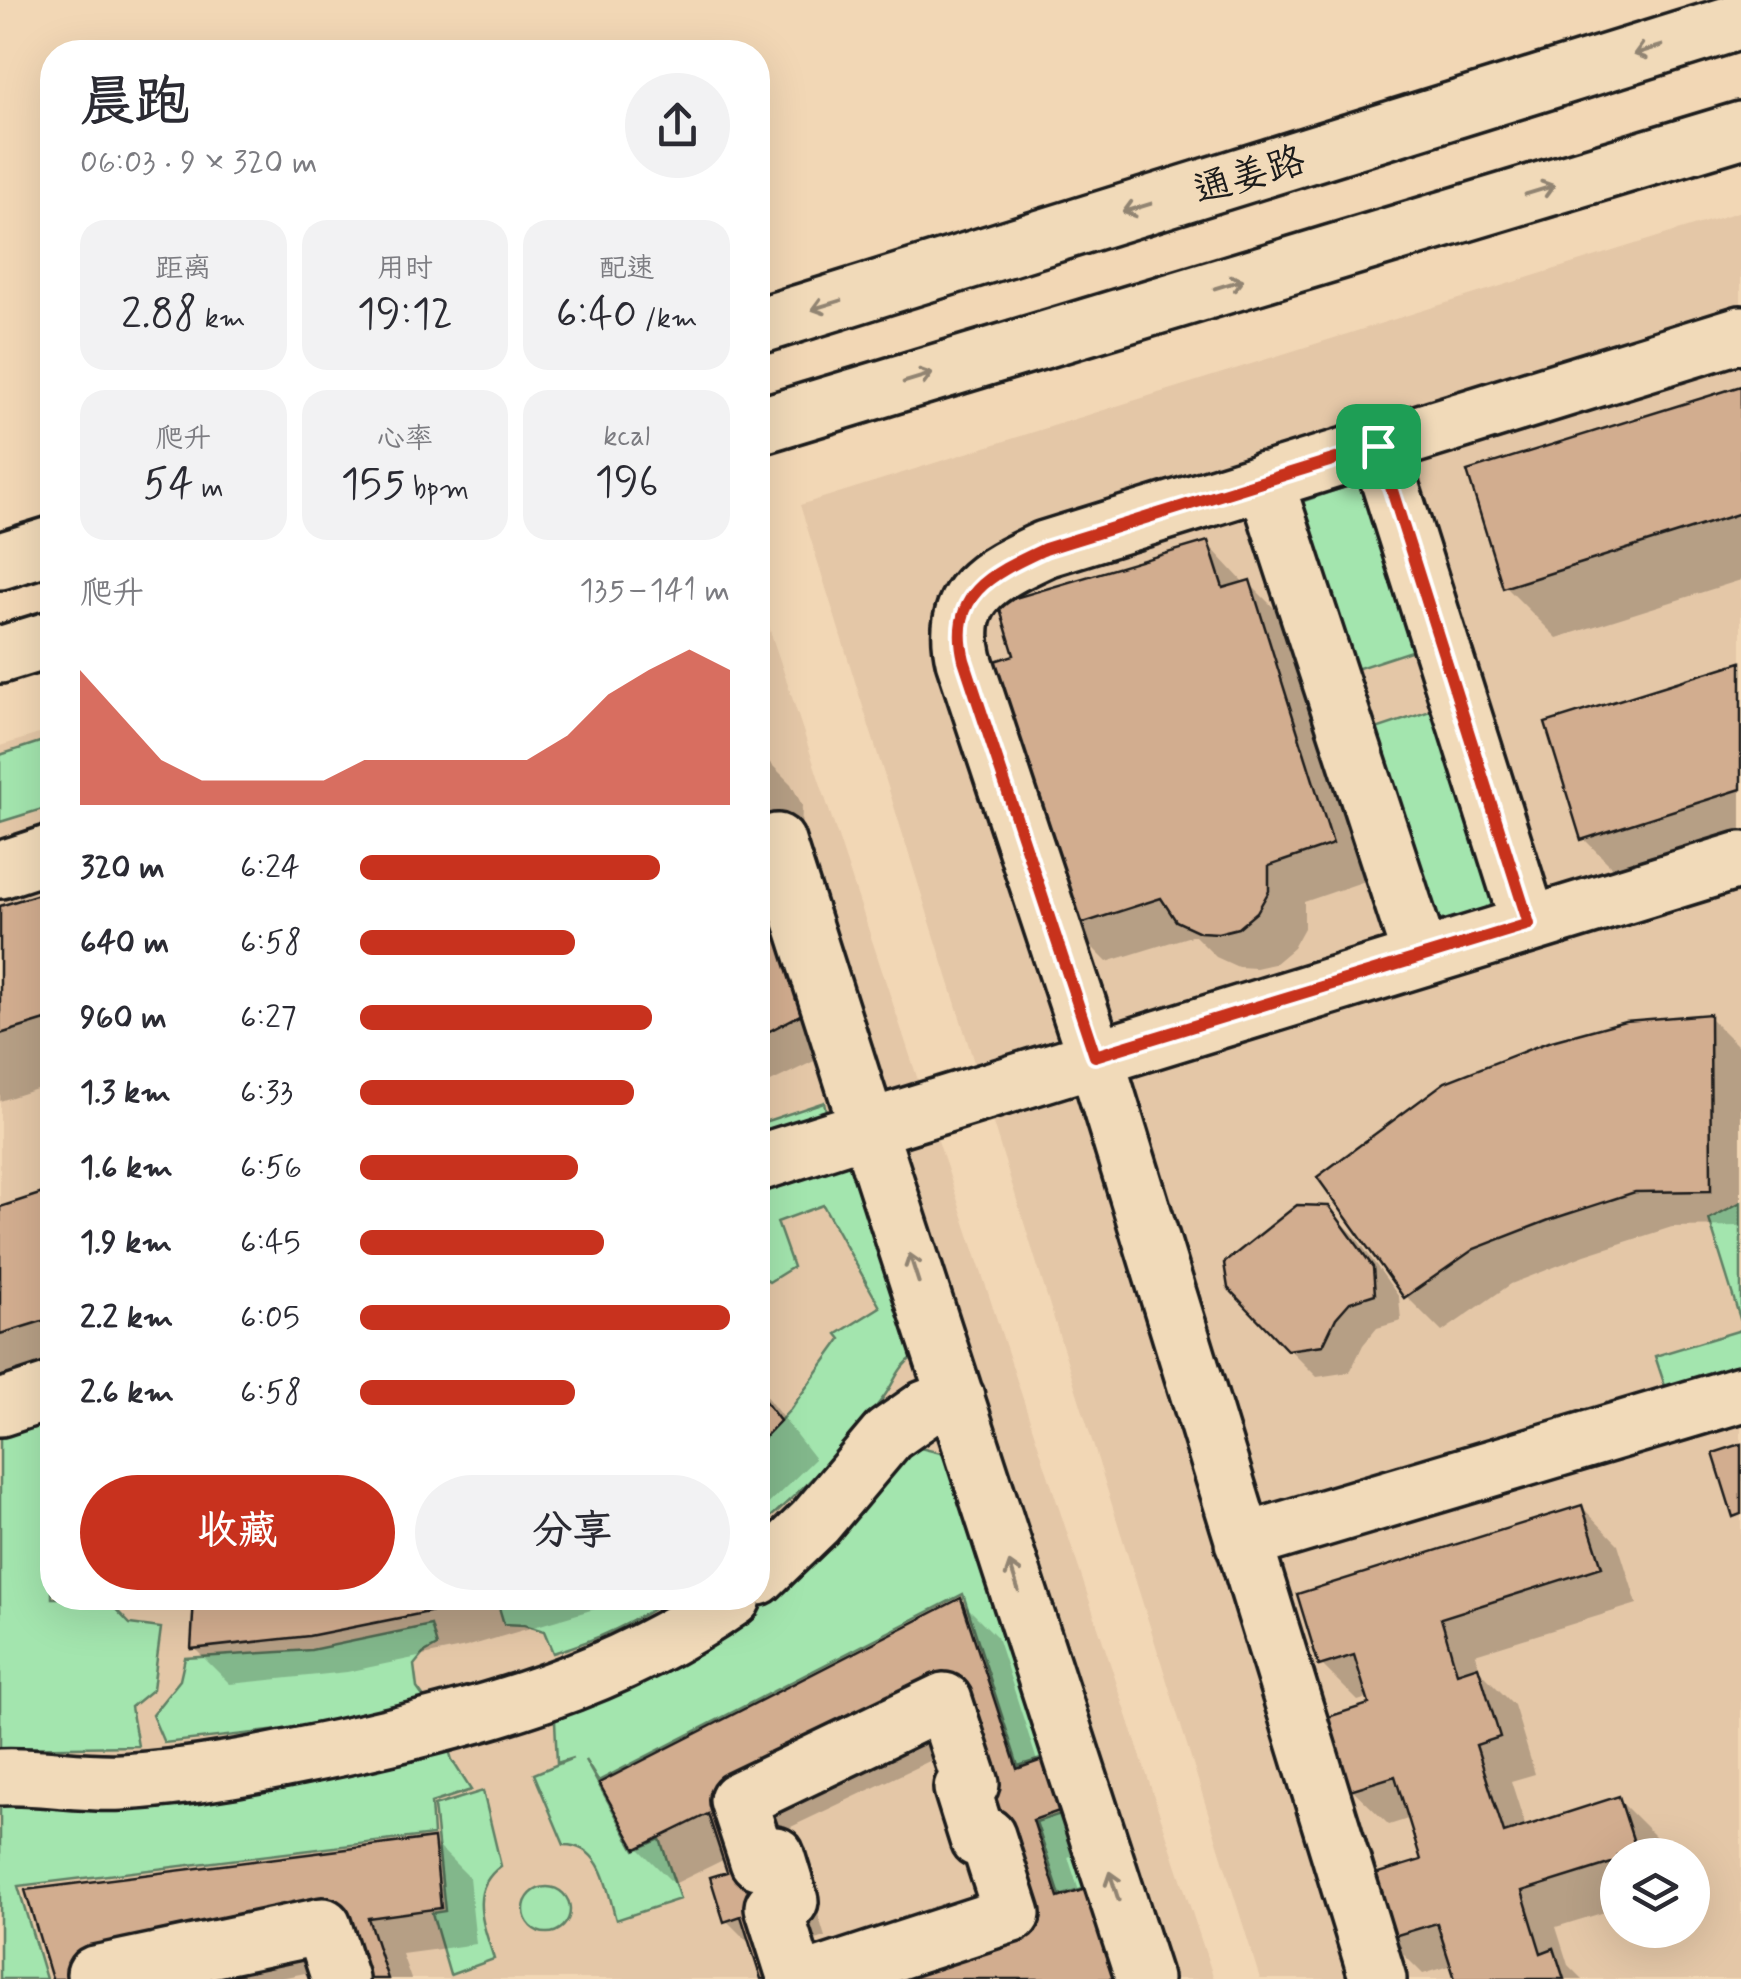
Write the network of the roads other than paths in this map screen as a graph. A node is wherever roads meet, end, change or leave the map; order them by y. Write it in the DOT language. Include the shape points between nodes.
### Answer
graph roads {
  1 [pos="1741,21"];
  2 [pos="1741,130"];
  3 [pos="770,322"];
  4 [pos="1741,334"];
  5 [pos="770,422"];
  6 [pos="1378,446"];
  7 [pos="1266,480"];
  8 [pos="40,549"];
  9 [pos="0,561"];
  10 [pos="40,643"];
  11 [pos="0,655"];
  12 [pos="777,842"];
  13 [pos="40,857"];
  14 [pos="1741,860"];
  15 [pos="0,870"];
  16 [pos="1529,924"];
  17 [pos="1420,958"];
  18 [pos="1095,1056"];
  19 [pos="868,1128"];
  20 [pos="770,1159"];
  21 [pos="1741,1394"];
  22 [pos="40,1395"];
  23 [pos="956,1397"];
  24 [pos="0,1408"];
  25 [pos="1243,1542"];
  26 [pos="770,1565"];
  27 [pos="714,1610"];
  28 [pos="0,1778"];
  29 [pos="96,1979"];
  30 [pos="340,1979"];
  31 [pos="796,1979"];
  32 [pos="812,1979"];
  33 [pos="1144,1979"];
  34 [pos="1378,1979"];
  1 -- 3 [label="street, 通姜路, one-way"];
  5 -- 2 [label="street, one-way"];
  4 -- 6 [label="street"];
  6 -- 7 [label="street"];
  6 -- 16 [label="street"];
  7 -- 17 [label="street"];
  7 -- 18 [label="street" via="1045,549 998,574 962,610 958,636 964,660"];
  8 -- 9 [label="street"];
  10 -- 11 [label="street"];
  12 -- 19 [label="street"];
  13 -- 15 [label="street"];
  14 -- 16 [label="street"];
  16 -- 17 [label="street"];
  17 -- 18 [label="street"];
  18 -- 19 [label="street"];
  18 -- 25 [label="street"];
  19 -- 20 [label="street"];
  23 -- 19 [label="street, one-way"];
  21 -- 25 [label="street"];
  22 -- 24 [label="street"];
  23 -- 26 [label="street" via="888,1435"];
  33 -- 23 [label="street, one-way"];
  25 -- 34 [label="street"];
  27 -- 28 [label="street" via="642,1654 438,1726 253,1766 138,1781"];
  29 -- 30 [label="street" via="95,1974 324,1926"];
  31 -- 32 [label="street" via="772,1906 790,1901 776,1855 758,1861 738,1800 944,1701 971,1784 962,1788 978,1839 987,1836 1012,1914"];
}
